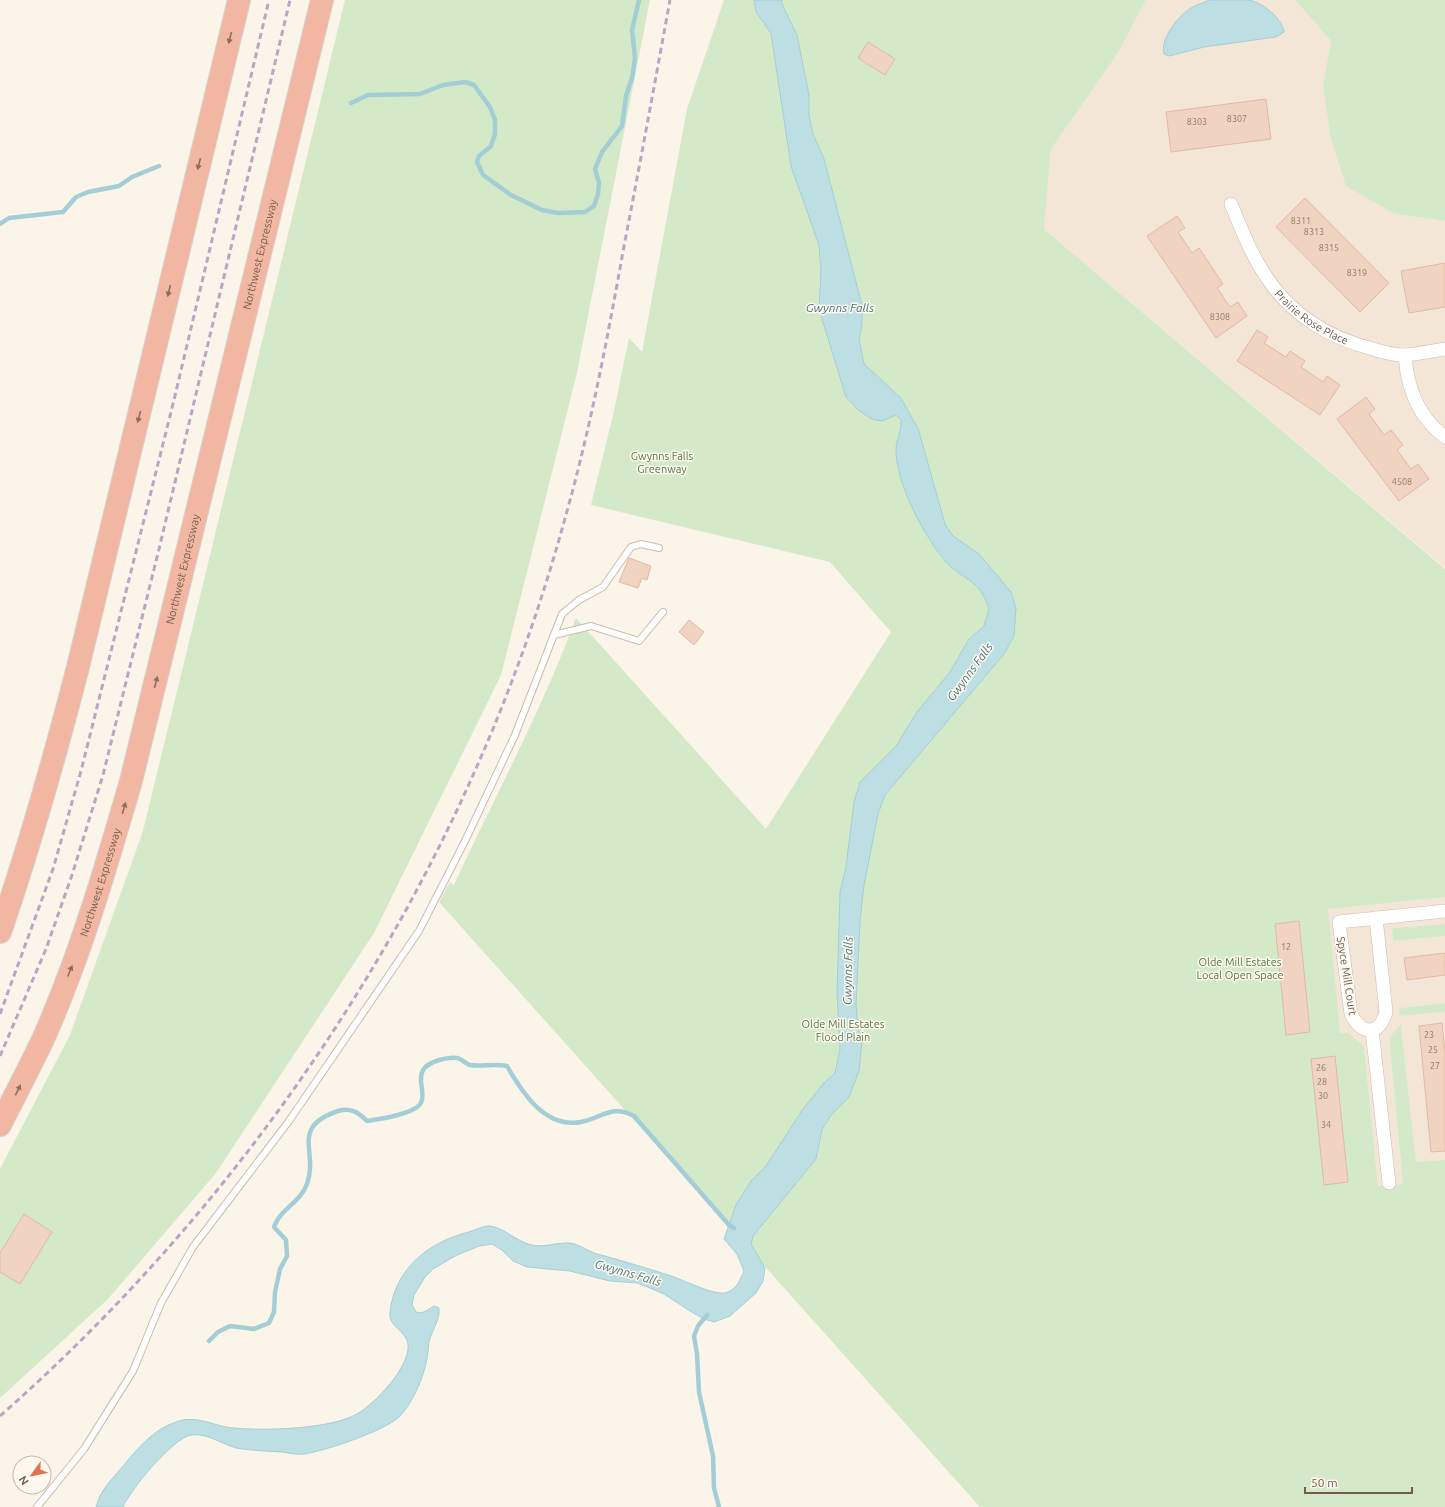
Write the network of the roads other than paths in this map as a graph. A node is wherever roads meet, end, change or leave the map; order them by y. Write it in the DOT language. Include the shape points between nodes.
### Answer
graph roads {
  1 [pos="239,0"];
  2 [pos="322,0"];
  3 [pos="1231,204"];
  4 [pos="1445,349"];
  5 [pos="1404,355"];
  6 [pos="1445,437"];
  7 [pos="659,548"];
  8 [pos="663,612"];
  9 [pos="554,636"];
  10 [pos="1445,911"];
  11 [pos="1376,918"];
  12 [pos="0,932"];
  13 [pos="1372,1030"];
  14 [pos="0,1125"];
  15 [pos="1389,1183"];
  16 [pos="37,1507"];
  1 -- 12 [label="highway, one-way" via="78,667 24,861"];
  14 -- 2 [label="highway, Northwest Expressway, one-way" via="45,1035 74,960 102,883 132,781"];
  3 -- 5 [label="street, Prairie Rose Place" via="1264,275 1294,310 1332,335 1355,345"];
  4 -- 5 [label="street, Prairie Rose Place"];
  5 -- 6 [label="street" via="1406,376 1417,404 1426,418"];
  7 -- 9 [label="lane" via="641,544 631,547 603,587 579,600 562,614"];
  8 -- 9 [label="lane" via="639,641 591,626"];
  9 -- 16 [label="lane" via="515,734 419,931 289,1121 193,1247 161,1303 133,1371 84,1449"];
  10 -- 11 [label="street, Spyce Mill Court"];
  11 -- 13 [label="street" via="1386,1012 1379,1027"];
  11 -- 13 [label="street, Spyce Mill Court" via="1339,922 1350,1014 1356,1023"];
  13 -- 15 [label="street"];
}
